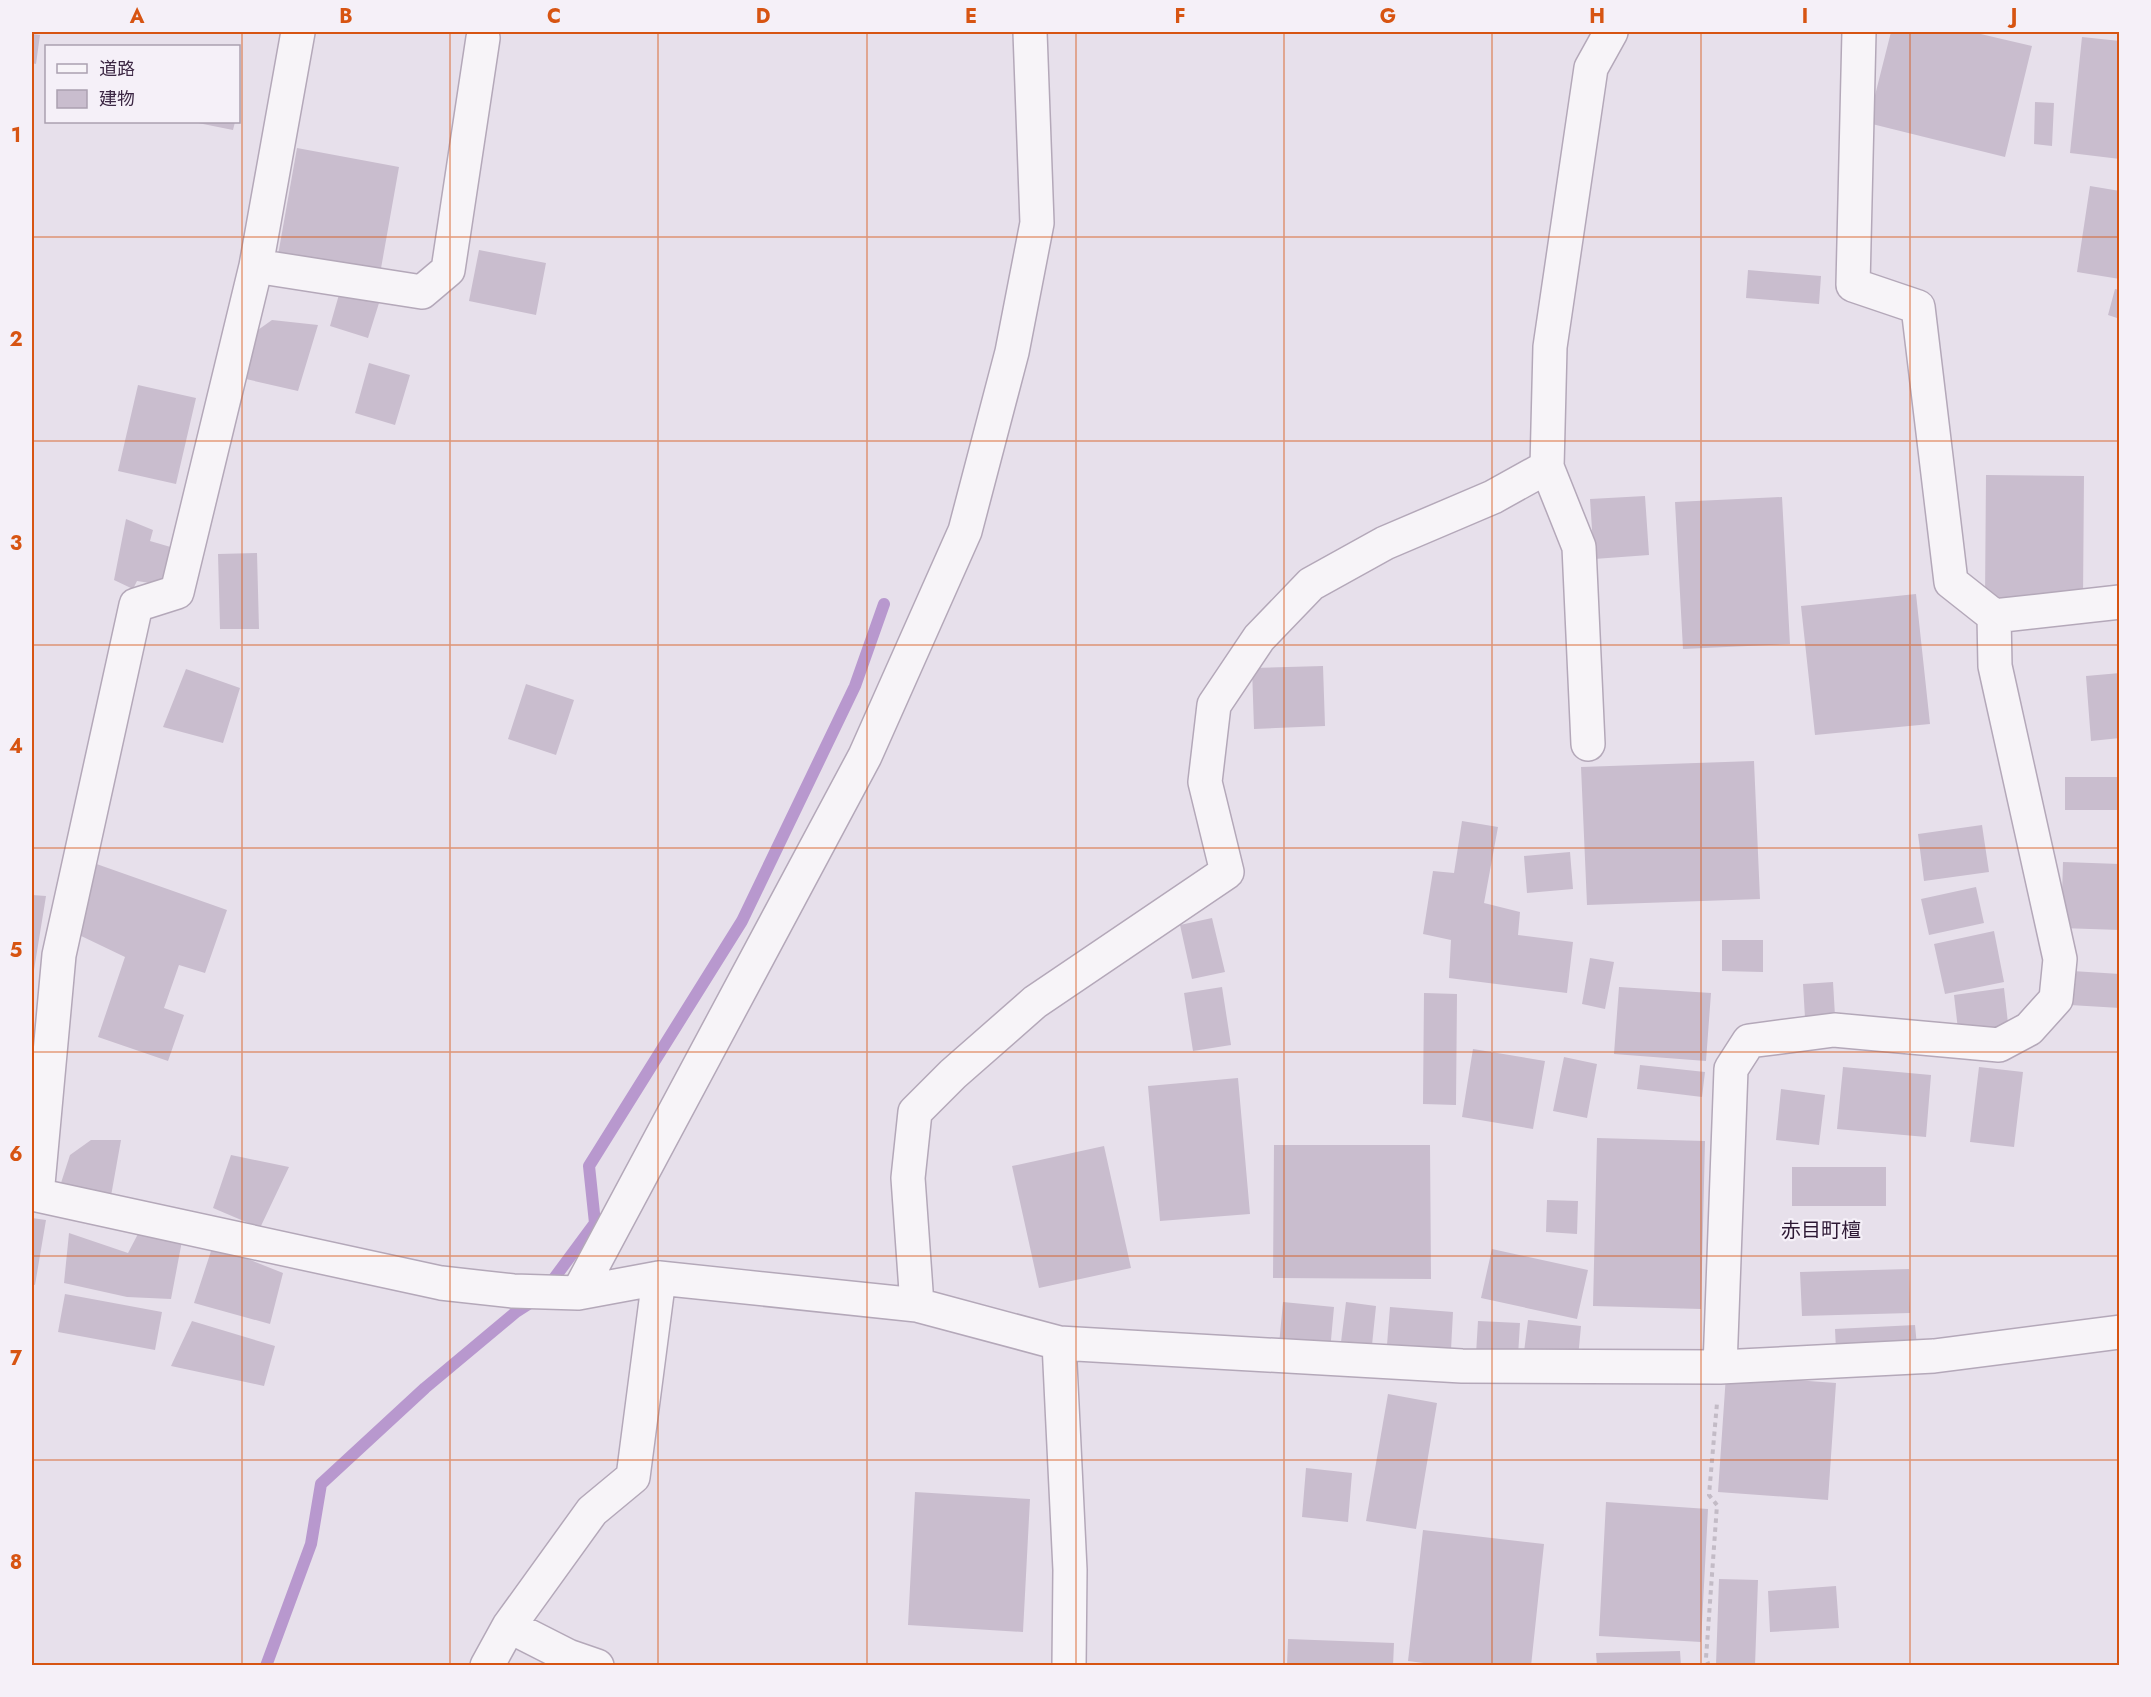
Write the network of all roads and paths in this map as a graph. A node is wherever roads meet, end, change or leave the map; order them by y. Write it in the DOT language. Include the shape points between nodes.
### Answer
graph roads {
  1 [pos="298,32"];
  2 [pos="1030,32"];
  3 [pos="1611,32"];
  4 [pos="1859,32"];
  5 [pos="483,38"];
  6 [pos="256,266"];
  7 [pos="1547,467"];
  8 [pos="2120,602"];
  9 [pos="1994,616"];
  10 [pos="1588,744"];
  11 [pos="34,1194"];
  12 [pos="659,1278"];
  13 [pos="578,1293"];
  14 [pos="917,1305"];
  15 [pos="2120,1332"];
  16 [pos="1059,1343"];
  17 [pos="1720,1367"];
  18 [pos="509,1626"];
  19 [pos="487,1665"];
  20 [pos="597,1665"];
  21 [pos="1069,1665"];
  22 [pos="1709,1665"];
  1 -- 6 [label="street"];
  2 -- 13 [label="street" via="1037,223 1012,352 965,531 865,756"];
  3 -- 7 [label="street" via="1591,68 1550,347"];
  4 -- 9 [label="street" via="1853,285 1918,307 1951,582"];
  5 -- 6 [label="street" via="448,270 422,292"];
  6 -- 11 [label="street" via="177,592 136,605 59,955"];
  7 -- 10 [label="street" via="1579,547"];
  7 -- 14 [label="street" via="1493,497 1385,543 1311,584 1259,638 1214,705 1205,782 1227,873 1035,1002 915,1112 908,1178"];
  8 -- 9 [label="street"];
  9 -- 17 [label="street" via="1995,666 2060,959 2056,999 2029,1029 1999,1045 1834,1030 1749,1041 1731,1069"];
  11 -- 13 [label="street" via="441,1283"];
  12 -- 13 [label="street"];
  12 -- 14 [label="street"];
  12 -- 18 [label="street" via="633,1477 592,1511"];
  14 -- 16 [label="street"];
  15 -- 17 [label="street" via="1934,1356"];
  16 -- 17 [label="street" via="1462,1366"];
  16 -- 21 [label="street" via="1070,1570"];
  17 -- 22 [label="path" via="1709,1495 1717,1505"];
  18 -- 19 [label="street"];
  18 -- 20 [label="street" via="568,1656"];
}
